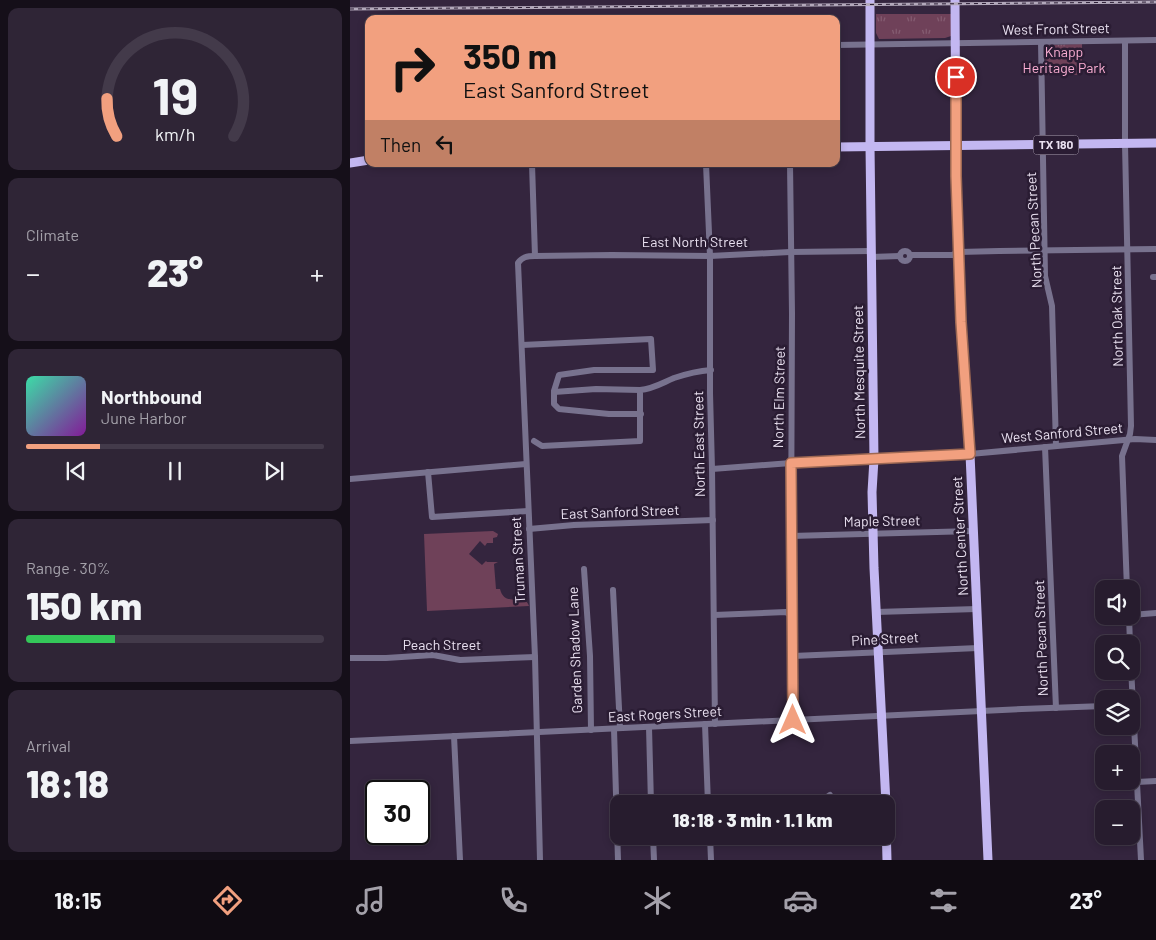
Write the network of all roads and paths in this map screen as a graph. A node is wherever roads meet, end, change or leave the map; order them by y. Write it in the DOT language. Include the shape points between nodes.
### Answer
graph roads {
  1 [pos="870,0"];
  2 [pos="955,0"];
  3 [pos="1156,40"];
  4 [pos="1125,41"];
  5 [pos="1041,42"];
  6 [pos="956,43"];
  7 [pos="871,44"];
  8 [pos="840,45"];
  9 [pos="1156,143"];
  10 [pos="1125,144"];
  11 [pos="1043,145"];
  12 [pos="870,146"];
  13 [pos="956,146"];
  14 [pos="840,147"];
  15 [pos="365,161"];
  16 [pos="350,163"];
  17 [pos="532,167"];
  18 [pos="706,167"];
  19 [pos="790,167"];
  20 [pos="1128,249"];
  21 [pos="1156,249"];
  22 [pos="1045,250"];
  23 [pos="790,252"];
  24 [pos="959,252"];
  25 [pos="871,254"];
  26 [pos="534,256"];
  27 [pos="710,256"];
  28 [pos="520,260"];
  29 [pos="522,346"];
  30 [pos="711,370"];
  31 [pos="640,390"];
  32 [pos="554,392"];
  33 [pos="641,414"];
  34 [pos="1127,440"];
  35 [pos="1156,440"];
  36 [pos="534,441"];
  37 [pos="1045,446"];
  38 [pos="1056,446"];
  39 [pos="970,454"];
  40 [pos="874,459"];
  41 [pos="791,463"];
  42 [pos="526,464"];
  43 [pos="712,469"];
  44 [pos="428,472"];
  45 [pos="350,479"];
  46 [pos="528,511"];
  47 [pos="713,520"];
  48 [pos="529,529"];
  49 [pos="973,531"];
  50 [pos="874,534"];
  51 [pos="791,536"];
  52 [pos="584,569"];
  53 [pos="1127,580"];
  54 [pos="613,590"];
  55 [pos="977,609"];
  56 [pos="876,612"];
  57 [pos="1156,613"];
  58 [pos="1140,614"];
  59 [pos="714,615"];
  60 [pos="793,617"];
  61 [pos="978,648"];
  62 [pos="878,652"];
  63 [pos="793,656"];
  64 [pos="535,657"];
  65 [pos="350,658"];
  66 [pos="1095,706"];
  67 [pos="1056,708"];
  68 [pos="981,711"];
  69 [pos="882,716"];
  70 [pos="793,720"];
  71 [pos="705,724"];
  72 [pos="715,724"];
  73 [pos="649,727"];
  74 [pos="617,728"];
  75 [pos="591,730"];
  76 [pos="536,732"];
  77 [pos="454,736"];
  78 [pos="350,741"];
  79 [pos="1156,781"];
  80 [pos="1140,782"];
  81 [pos="1137,790"];
  82 [pos="651,795"];
  83 [pos="708,795"];
  84 [pos="886,795"];
  85 [pos="653,845"];
  86 [pos="710,845"];
  87 [pos="887,845"];
  88 [pos="460,860"];
  89 [pos="540,860"];
  90 [pos="618,860"];
  91 [pos="654,860"];
  92 [pos="711,860"];
  93 [pos="887,860"];
  94 [pos="988,860"];
  95 [pos="1141,860"];
  1 -- 7 [label="main road, North Mesquite Street"];
  2 -- 6 [label="main road, North Center Street"];
  3 -- 4 [label="street, West Front Street"];
  4 -- 5 [label="street, West Front Street"];
  4 -- 10 [label="street, North Oak Street"];
  5 -- 6 [label="street, West Front Street"];
  5 -- 11 [label="street, North Pecan Street"];
  6 -- 7 [label="street, West Front Street"];
  6 -- 13 [label="main road, North Center Street"];
  7 -- 8 [label="street, West Front Street"];
  7 -- 12 [label="main road, North Mesquite Street"];
  9 -- 10 [label="main road, TX 180"];
  10 -- 11 [label="main road, TX 180"];
  10 -- 20 [label="street, North Oak Street"];
  11 -- 13 [label="main road, TX 180"];
  11 -- 22 [label="street, North Pecan Street"];
  12 -- 13 [label="main road, TX 180"];
  12 -- 14 [label="main road, TX 180"];
  12 -- 25 [label="main road, North Mesquite Street"];
  13 -- 24 [label="main road, North Center Street"];
  15 -- 16 [label="main road"];
  17 -- 26 [label="street"];
  18 -- 27 [label="street, North East Street"];
  19 -- 23 [label="street, North Elm Street"];
  20 -- 21 [label="street"];
  20 -- 22 [label="street"];
  20 -- 34 [label="street, North Oak Street" via="1131,426"];
  22 -- 24 [label="street"];
  22 -- 38 [label="street, North Pecan Street" via="1045,276 1052,306"];
  23 -- 25 [label="street, East North Street"];
  23 -- 27 [label="street, East North Street"];
  23 -- 41 [label="street, North Elm Street"];
  24 -- 25 [label="street, East North Street" via="952,255 910,255 906,261 900,256"];
  24 -- 39 [label="main road, North Center Street"];
  25 -- 40 [label="main road, North Mesquite Street"];
  26 -- 27 [label="street, East North Street"];
  26 -- 28 [label="street, East North Street"];
  27 -- 30 [label="street, North East Street"];
  28 -- 29 [label="street, Truman Street" via="517,268"];
  29 -- 32 [label="street" via="651,339 654,370 594,370 558,375"];
  29 -- 42 [label="street, Truman Street"];
  30 -- 31 [label="street" via="698,371"];
  30 -- 43 [label="street, North East Street"];
  31 -- 32 [label="street" via="596,388"];
  31 -- 33 [label="street"];
  32 -- 33 [label="street" via="554,404 559,409"];
  33 -- 36 [label="street" via="640,441 542,446"];
  34 -- 35 [label="street, West Sanford Street"];
  34 -- 38 [label="street, West Sanford Street"];
  34 -- 53 [label="street, North Oak Street" via="1122,456"];
  37 -- 38 [label="street, West Sanford Street"];
  37 -- 39 [label="street, West Sanford Street"];
  37 -- 67 [label="street, North Pecan Street"];
  39 -- 40 [label="street"];
  39 -- 49 [label="main road, North Center Street"];
  40 -- 41 [label="street"];
  40 -- 50 [label="main road, North Mesquite Street"];
  41 -- 43 [label="street"];
  41 -- 51 [label="street, North Elm Street"];
  42 -- 44 [label="street"];
  42 -- 46 [label="street, Truman Street"];
  43 -- 47 [label="street, North East Street"];
  44 -- 45 [label="street"];
  44 -- 46 [label="street" via="432,517"];
  46 -- 48 [label="street, Truman Street"];
  47 -- 48 [label="street, East Sanford Street"];
  47 -- 59 [label="street, North East Street"];
  48 -- 64 [label="street, Truman Street"];
  49 -- 50 [label="street, Maple Street"];
  49 -- 55 [label="main road, North Center Street"];
  50 -- 51 [label="street, Maple Street"];
  50 -- 56 [label="main road, North Mesquite Street"];
  51 -- 60 [label="street, North Elm Street"];
  52 -- 75 [label="street, Garden Shadow Lane"];
  54 -- 74 [label="street"];
  55 -- 56 [label="street"];
  55 -- 61 [label="main road, North Center Street"];
  56 -- 62 [label="main road, North Mesquite Street"];
  57 -- 58 [label="street"];
  59 -- 60 [label="street" via="786,612"];
  59 -- 72 [label="street, North East Street"];
  60 -- 63 [label="street, North Elm Street"];
  61 -- 62 [label="street, Pine Street"];
  61 -- 68 [label="main road, North Center Street"];
  62 -- 63 [label="street, Pine Street"];
  62 -- 69 [label="main road, North Mesquite Street"];
  63 -- 70 [label="street, North Elm Street"];
  64 -- 65 [label="street, Peach Street" via="460,660 433,655"];
  64 -- 76 [label="street, Truman Street"];
  66 -- 67 [label="street, East Rogers Street"];
  67 -- 68 [label="street, East Rogers Street"];
  68 -- 69 [label="street, East Rogers Street"];
  68 -- 94 [label="main road, North Center Street"];
  69 -- 70 [label="street, East Rogers Street"];
  69 -- 84 [label="main road, North Mesquite Street"];
  70 -- 72 [label="street, East Rogers Street"];
  71 -- 72 [label="street, East Rogers Street"];
  71 -- 73 [label="street, East Rogers Street"];
  71 -- 83 [label="street"];
  73 -- 74 [label="street, East Rogers Street"];
  73 -- 82 [label="street"];
  74 -- 75 [label="street, East Rogers Street"];
  74 -- 90 [label="street"];
  75 -- 76 [label="street, East Rogers Street"];
  76 -- 77 [label="street, East Rogers Street"];
  76 -- 89 [label="street, Truman Street"];
  77 -- 78 [label="street, East Rogers Street"];
  77 -- 88 [label="street"];
  79 -- 80 [label="street"];
  81 -- 95 [label="street"];
  85 -- 91 [label="street"];
  86 -- 92 [label="street"];
  87 -- 93 [label="main road"];
}
